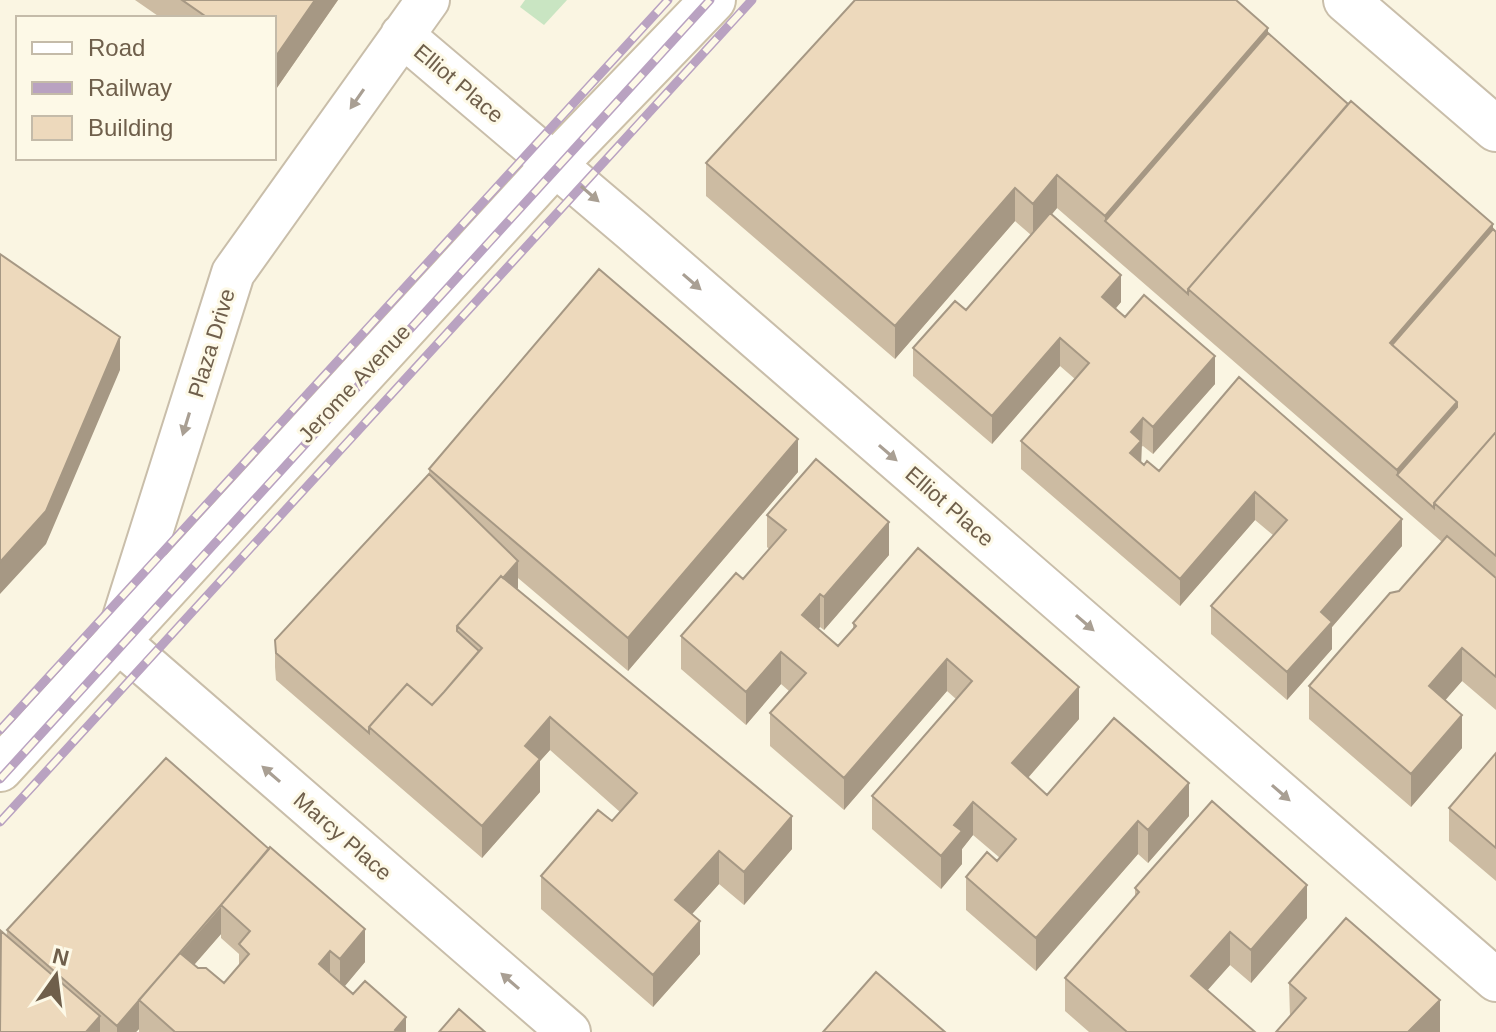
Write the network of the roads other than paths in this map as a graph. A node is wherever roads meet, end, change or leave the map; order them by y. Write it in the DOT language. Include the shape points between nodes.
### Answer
graph roads {
  1 [pos="428,0"];
  2 [pos="713,0"];
  3 [pos="1346,0"];
  4 [pos="402,35"];
  5 [pos="1496,129"];
  6 [pos="555,164"];
  7 [pos="117,640"];
  8 [pos="0,769"];
  9 [pos="1496,980"];
  10 [pos="569,1032"];
  1 -- 4 [label="street, Plaza Drive"];
  2 -- 6 [label="main road, Jerome Avenue"];
  3 -- 5 [label="main road"];
  4 -- 6 [label="street, Elliot Place"];
  4 -- 7 [label="street, Plaza Drive, one-way" via="233,273"];
  6 -- 7 [label="main road, Jerome Avenue"];
  6 -- 9 [label="street, Elliot Place, one-way"];
  7 -- 8 [label="main road, Jerome Avenue"];
  10 -- 7 [label="street, Marcy Place, one-way"];
}
